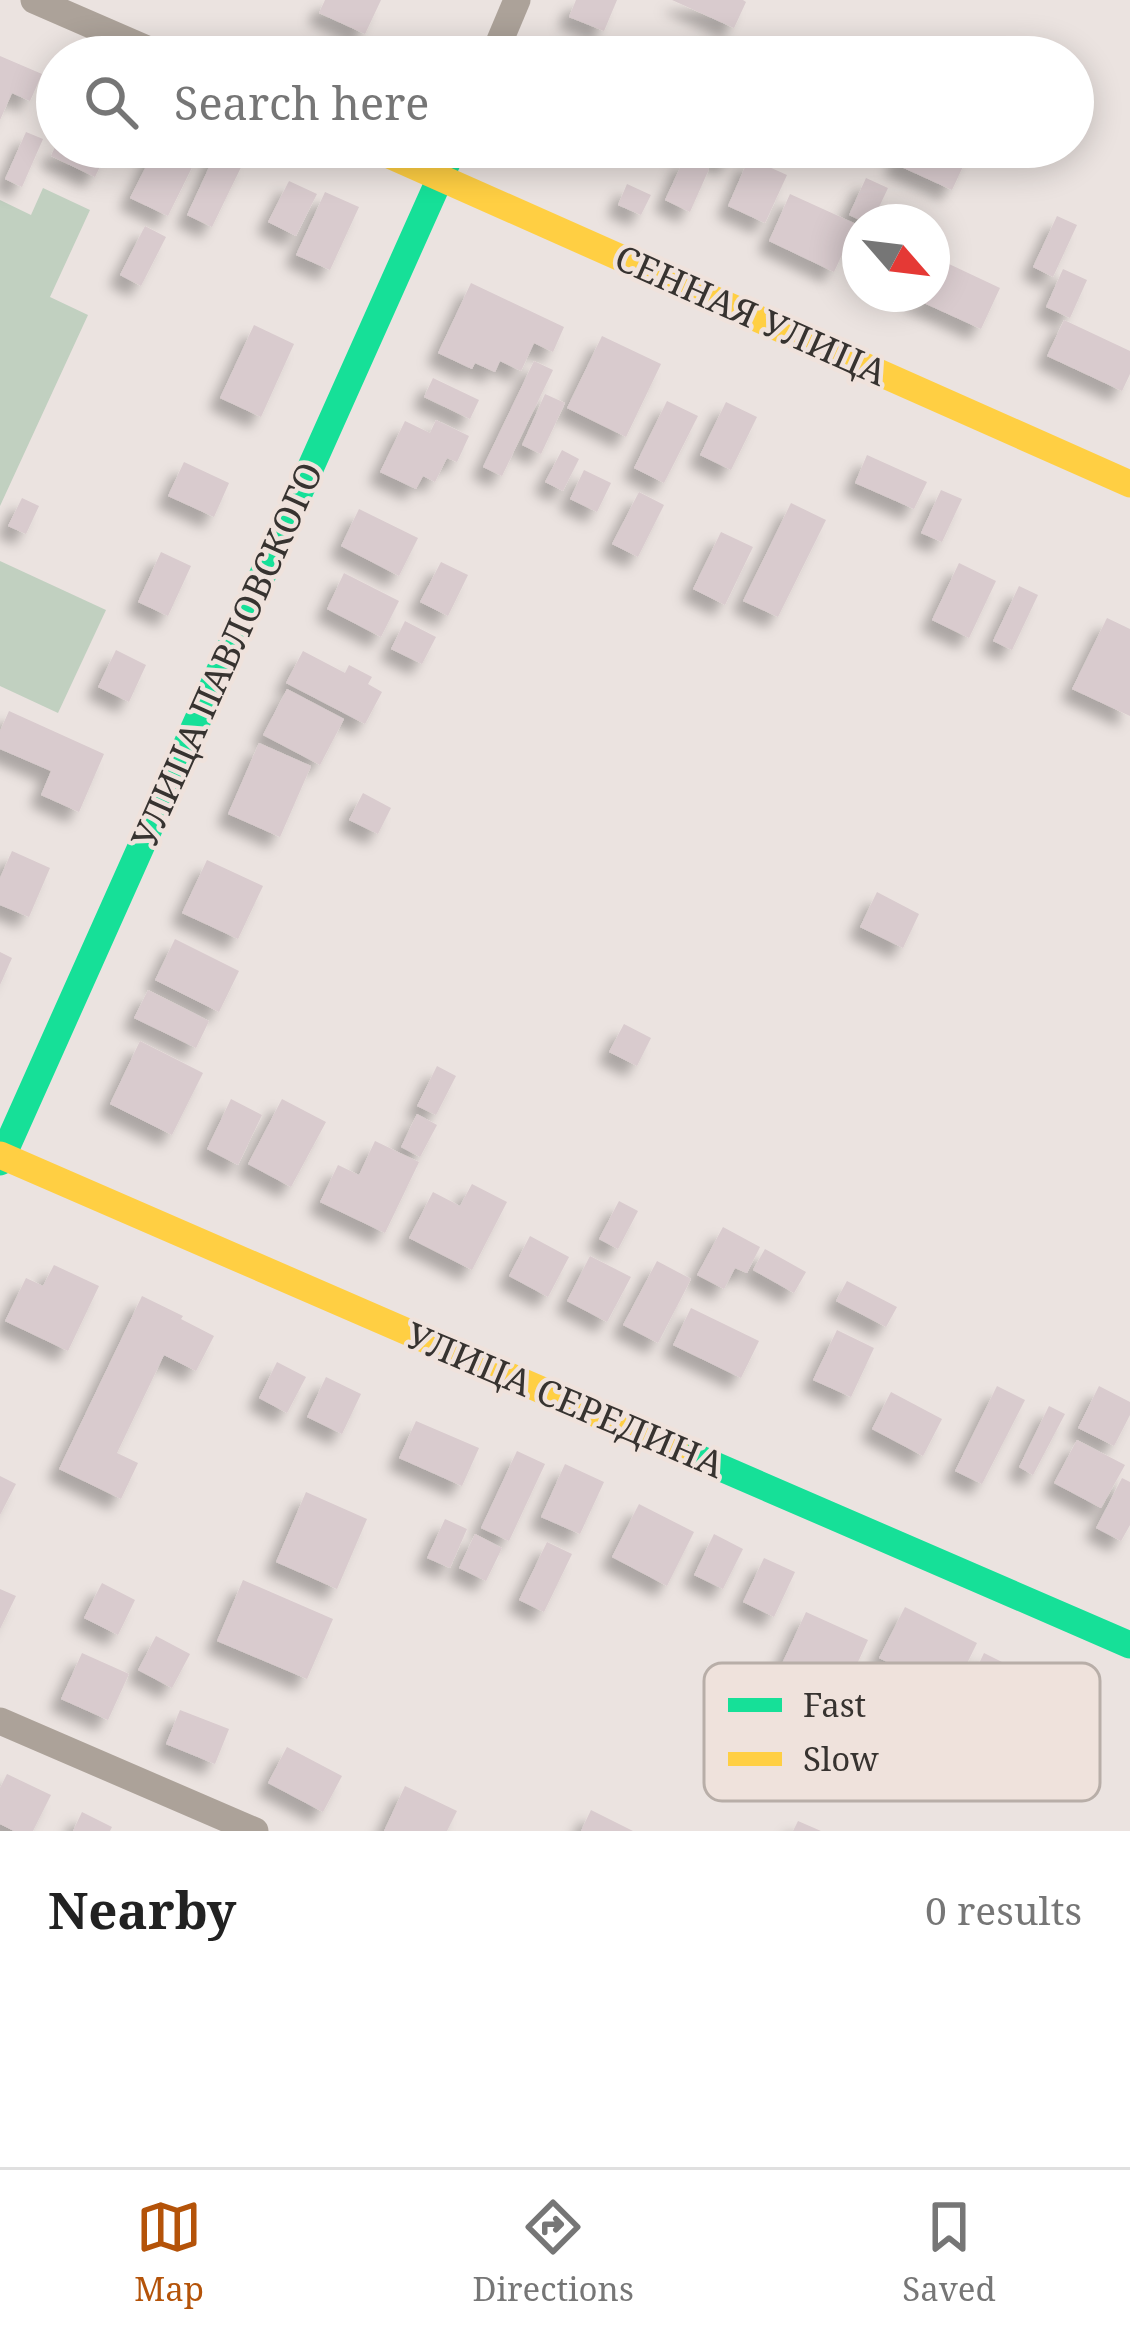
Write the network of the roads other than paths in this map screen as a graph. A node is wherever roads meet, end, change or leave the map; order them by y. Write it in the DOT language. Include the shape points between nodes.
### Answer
graph roads {
  1 [pos="34,0"];
  2 [pos="518,0"];
  3 [pos="117,36"];
  4 [pos="502,36"];
  5 [pos="420,168"];
  6 [pos="445,168"];
  7 [pos="441,177"];
  8 [pos="1130,484"];
  9 [pos="1,1158"];
  10 [pos="1130,1645"];
  11 [pos="0,1721"];
  12 [pos="255,1831"];
  1 -- 3 [label="street"];
  2 -- 4 [label="street"];
  5 -- 7 [label="street, СЕННАЯ УЛИЦА"];
  6 -- 7 [label="street, УЛИЦА ПАВЛОВСКОГО"];
  7 -- 8 [label="street, СЕННАЯ УЛИЦА"];
  7 -- 9 [label="street, УЛИЦА ПАВЛОВСКОГО"];
  9 -- 10 [label="street, УЛИЦА СЕРЕДИНА"];
  11 -- 12 [label="street"];
}
